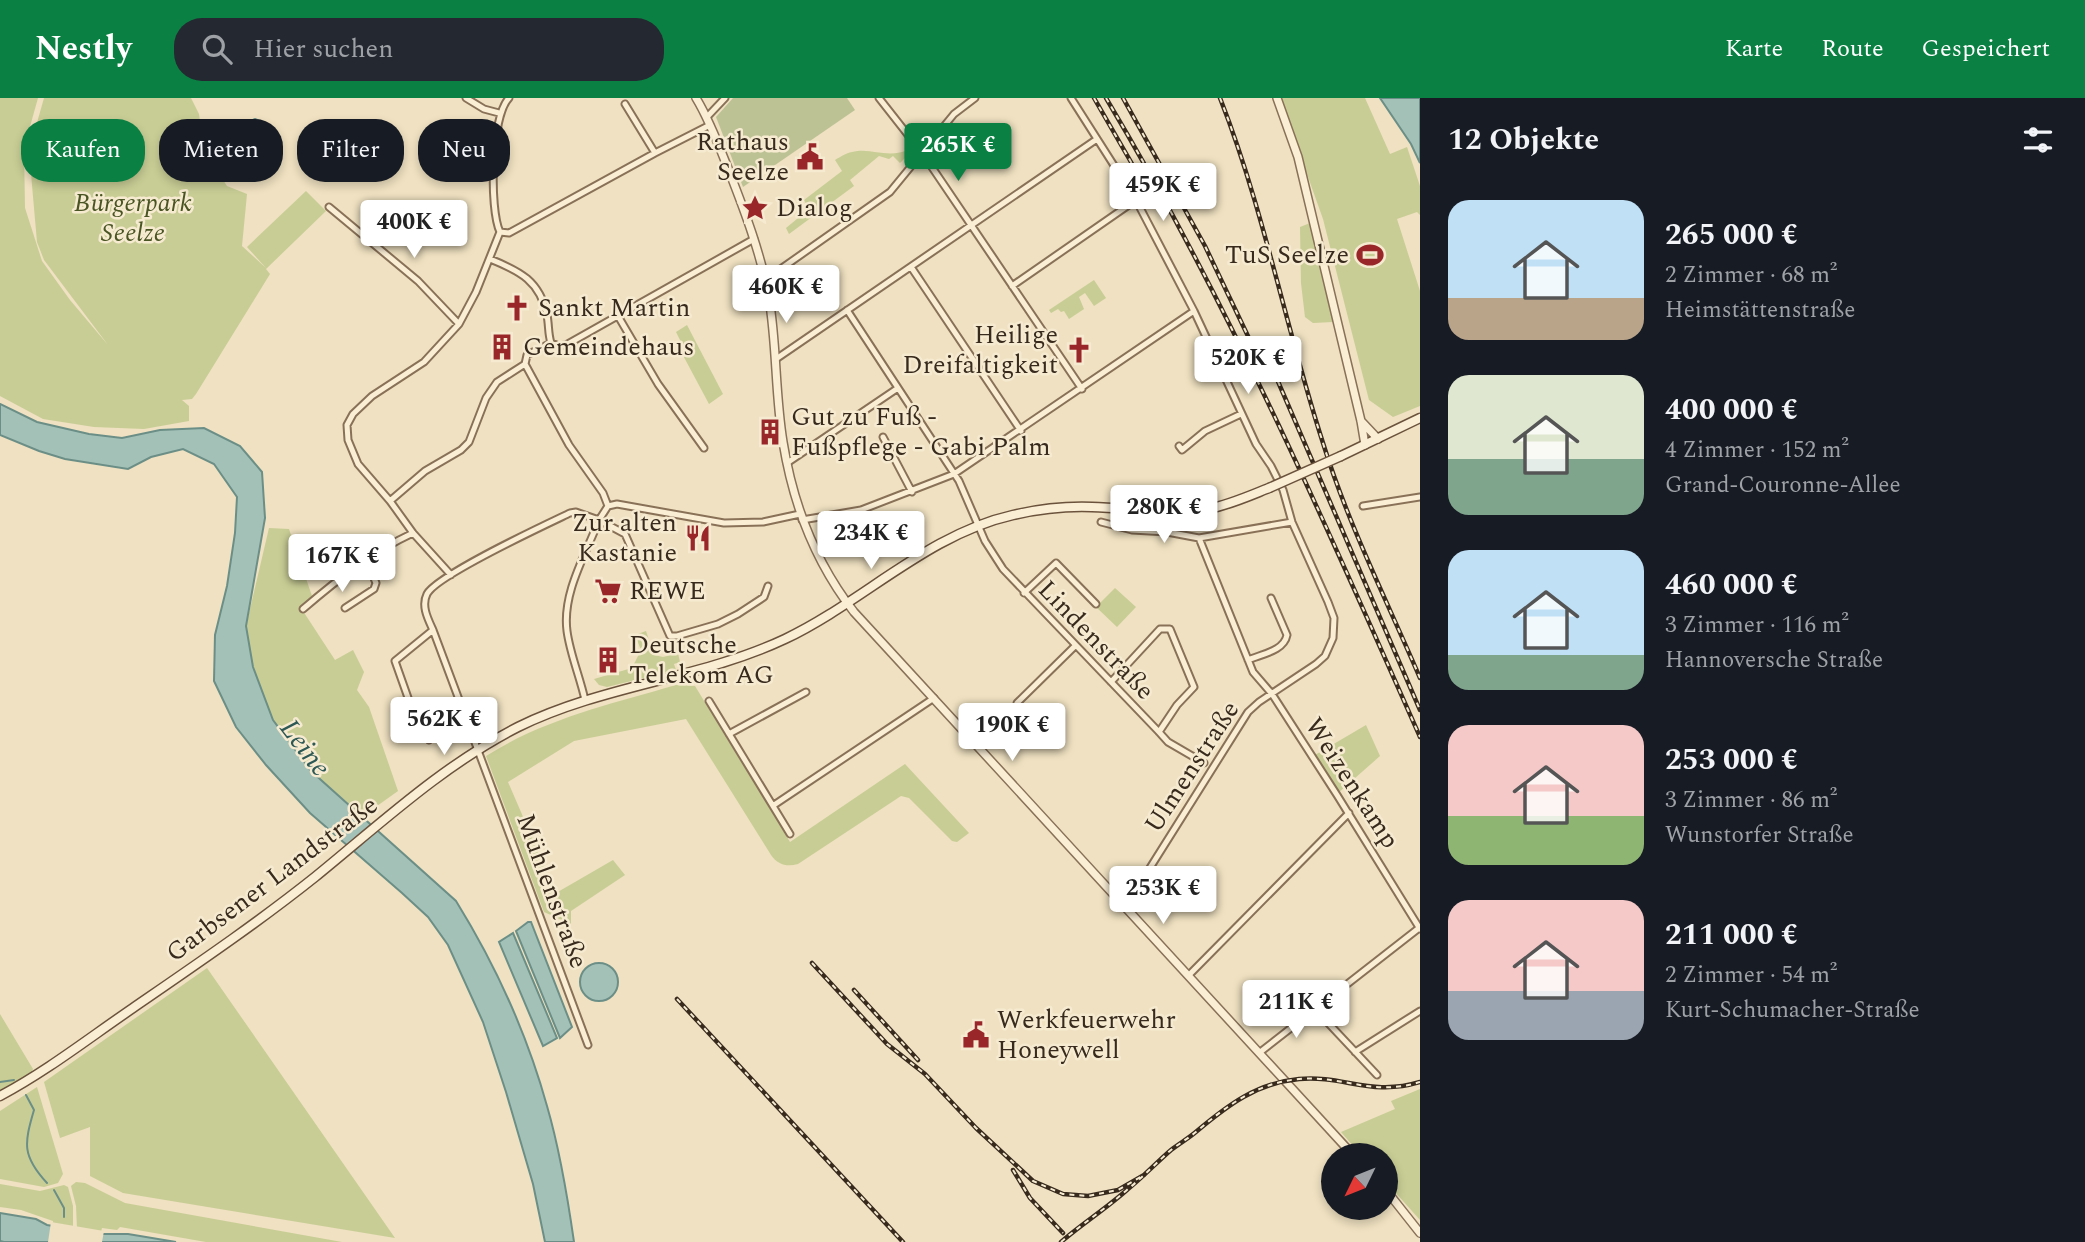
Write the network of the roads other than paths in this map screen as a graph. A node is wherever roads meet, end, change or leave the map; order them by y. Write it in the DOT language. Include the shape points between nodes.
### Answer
graph roads {
  1 [pos="466,98"];
  2 [pos="509,98"];
  3 [pos="696,98"];
  4 [pos="725,98"];
  5 [pos="878,98"];
  6 [pos="975,98"];
  7 [pos="1071,98"];
  8 [pos="1278,98"];
  9 [pos="625,104"];
  10 [pos="499,113"];
  11 [pos="707,117"];
  12 [pos="710,125"];
  13 [pos="1097,139"];
  14 [pos="655,153"];
  15 [pos="923,154"];
  16 [pos="1136,200"];
  17 [pos="329,207"];
  18 [pos="972,226"];
  19 [pos="500,232"];
  20 [pos="754,239"];
  21 [pos="490,259"];
  22 [pos="911,267"];
  23 [pos="765,279"];
  24 [pos="1012,286"];
  25 [pos="847,310"];
  26 [pos="1195,311"];
  27 [pos="618,316"];
  28 [pos="459,324"];
  29 [pos="551,343"];
  30 [pos="776,359"];
  31 [pos="525,364"];
  32 [pos="898,388"];
  33 [pos="1082,389"];
  34 [pos="1241,414"];
  35 [pos="1420,418"];
  36 [pos="1362,421"];
  37 [pos="1021,431"];
  38 [pos="883,437"];
  39 [pos="1378,439"];
  40 [pos="1365,445"];
  41 [pos="1179,446"];
  42 [pos="704,449"];
  43 [pos="787,463"];
  44 [pos="954,474"];
  45 [pos="912,492"];
  46 [pos="1420,497"];
  47 [pos="390,500"];
  48 [pos="608,506"];
  49 [pos="1363,506"];
  50 [pos="801,517"];
  51 [pos="599,520"];
  52 [pos="1101,522"];
  53 [pos="1292,522"];
  54 [pos="978,526"];
  55 [pos="413,533"];
  56 [pos="1199,538"];
  57 [pos="366,559"];
  58 [pos="451,575"];
  59 [pos="768,586"];
  60 [pos="1024,593"];
  61 [pos="1271,598"];
  62 [pos="847,603"];
  63 [pos="1096,604"];
  64 [pos="345,608"];
  65 [pos="303,609"];
  66 [pos="433,630"];
  67 [pos="1075,646"];
  68 [pos="1248,660"];
  69 [pos="1111,682"];
  70 [pos="806,692"];
  71 [pos="1272,694"];
  72 [pos="934,698"];
  73 [pos="585,700"];
  74 [pos="709,701"];
  75 [pos="1017,703"];
  76 [pos="1158,732"];
  77 [pos="729,734"];
  78 [pos="429,740"];
  79 [pos="479,750"];
  80 [pos="1204,763"];
  81 [pos="774,805"];
  82 [pos="1349,813"];
  83 [pos="790,834"];
  84 [pos="1126,906"];
  85 [pos="1420,928"];
  86 [pos="1189,975"];
  87 [pos="1315,1009"];
  88 [pos="1420,1011"];
  89 [pos="588,1045"];
  90 [pos="1356,1052"];
  91 [pos="1259,1053"];
  92 [pos="1377,1075"];
  93 [pos="0,1096"];
  94 [pos="1342,1143"];
  95 [pos="1398,1206"];
  96 [pos="1420,1233"];
  1 -- 10 [label="street"];
  2 -- 10 [label="street"];
  3 -- 11 [label="street"];
  4 -- 11 [label="street"];
  5 -- 15 [label="street"];
  6 -- 15 [label="street" via="954,114"];
  7 -- 13 [label="street"];
  8 -- 36 [label="street" via="1298,157"];
  9 -- 14 [label="street"];
  10 -- 19 [label="street" via="494,170"];
  11 -- 12 [label="street"];
  12 -- 14 [label="street"];
  12 -- 20 [label="street"];
  13 -- 16 [label="street"];
  13 -- 18 [label="street"];
  14 -- 19 [label="street" via="509,233"];
  15 -- 18 [label="street"];
  15 -- 23 [label="street" via="891,191"];
  16 -- 24 [label="street"];
  16 -- 26 [label="street"];
  17 -- 28 [label="street" via="418,281"];
  18 -- 22 [label="street"];
  18 -- 24 [label="street"];
  19 -- 21 [label="street"];
  20 -- 23 [label="street"];
  20 -- 27 [label="street"];
  21 -- 28 [label="street"];
  21 -- 29 [label="street" via="531,282 545,306"];
  22 -- 25 [label="street"];
  22 -- 37 [label="street"];
  23 -- 30 [label="street"];
  24 -- 33 [label="street"];
  25 -- 30 [label="street"];
  25 -- 32 [label="street, Lindenstraße"];
  26 -- 33 [label="street"];
  26 -- 34 [label="street"];
  27 -- 29 [label="street" via="566,345"];
  27 -- 42 [label="street"];
  28 -- 47 [label="street" via="424,362 372,396 347,425 353,456"];
  29 -- 31 [label="street" via="527,355"];
  30 -- 43 [label="street"];
  31 -- 47 [label="street" via="497,382 469,442"];
  31 -- 48 [label="street"];
  32 -- 43 [label="street"];
  32 -- 44 [label="street, Lindenstraße"];
  33 -- 37 [label="street"];
  34 -- 41 [label="street" via="1205,431 1182,450"];
  34 -- 53 [label="street" via="1271,466"];
  35 -- 39 [label="main road, Garbsener Landstraße"];
  36 -- 39 [label="street"];
  36 -- 40 [label="street"];
  37 -- 44 [label="street"];
  38 -- 45 [label="street"];
  39 -- 40 [label="main road, Garbsener Landstraße"];
  40 -- 54 [label="main road, Garbsener Landstraße, bridge" via="1227,505 1171,512 1058,508"];
  43 -- 50 [label="street"];
  44 -- 45 [label="street"];
  44 -- 54 [label="street, Lindenstraße"];
  45 -- 50 [label="street" via="861,510"];
  46 -- 49 [label="street"];
  47 -- 55 [label="street"];
  48 -- 50 [label="street" via="724,523"];
  48 -- 51 [label="street"];
  50 -- 62 [label="street"];
  51 -- 58 [label="street" via="570,513"];
  51 -- 59 [label="street" via="625,534 670,636 738,614 764,597"];
  51 -- 73 [label="street" via="566,612"];
  52 -- 56 [label="street"];
  53 -- 56 [label="street"];
  53 -- 71 [label="street" via="1328,601 1333,638 1325,656"];
  54 -- 60 [label="street, Lindenstraße" via="994,557"];
  54 -- 62 [label="main road, Garbsener Landstraße"];
  55 -- 57 [label="street"];
  55 -- 58 [label="street"];
  56 -- 68 [label="street, Ulmenstraße"];
  57 -- 64 [label="street" via="374,589"];
  57 -- 65 [label="street"];
  58 -- 66 [label="street, Mühlenstraße" via="426,596 424,605"];
  60 -- 63 [label="street" via="1056,563"];
  60 -- 67 [label="street, Lindenstraße"];
  61 -- 68 [label="street" via="1287,640"];
  62 -- 72 [label="street"];
  62 -- 73 [label="main road, Garbsener Landstraße" via="785,639 737,659"];
  66 -- 78 [label="street" via="395,661 418,726"];
  66 -- 79 [label="street, Mühlenstraße"];
  67 -- 69 [label="street, Lindenstraße"];
  67 -- 75 [label="street"];
  68 -- 71 [label="street, Ulmenstraße"];
  69 -- 76 [label="street, Lindenstraße"];
  69 -- 76 [label="street" via="1160,629 1170,629 1194,687"];
  70 -- 77 [label="street"];
  71 -- 82 [label="street, Weizenkamp"];
  71 -- 84 [label="street, Ulmenstraße" via="1248,712"];
  72 -- 81 [label="street"];
  72 -- 84 [label="street"];
  73 -- 79 [label="main road, Garbsener Landstraße" via="522,725"];
  74 -- 77 [label="street"];
  76 -- 80 [label="street, Lindenstraße"];
  77 -- 81 [label="street"];
  79 -- 89 [label="street, Mühlenstraße"];
  79 -- 93 [label="main road, Garbsener Landstraße" via="252,926"];
  81 -- 83 [label="street"];
  82 -- 85 [label="street, Weizenkamp"];
  82 -- 86 [label="street"];
  84 -- 86 [label="street"];
  85 -- 87 [label="street"];
  86 -- 91 [label="street"];
  87 -- 90 [label="street"];
  87 -- 91 [label="street"];
  88 -- 90 [label="street"];
  90 -- 92 [label="street"];
  91 -- 94 [label="street"];
  95 -- 96 [label="street"];
}
